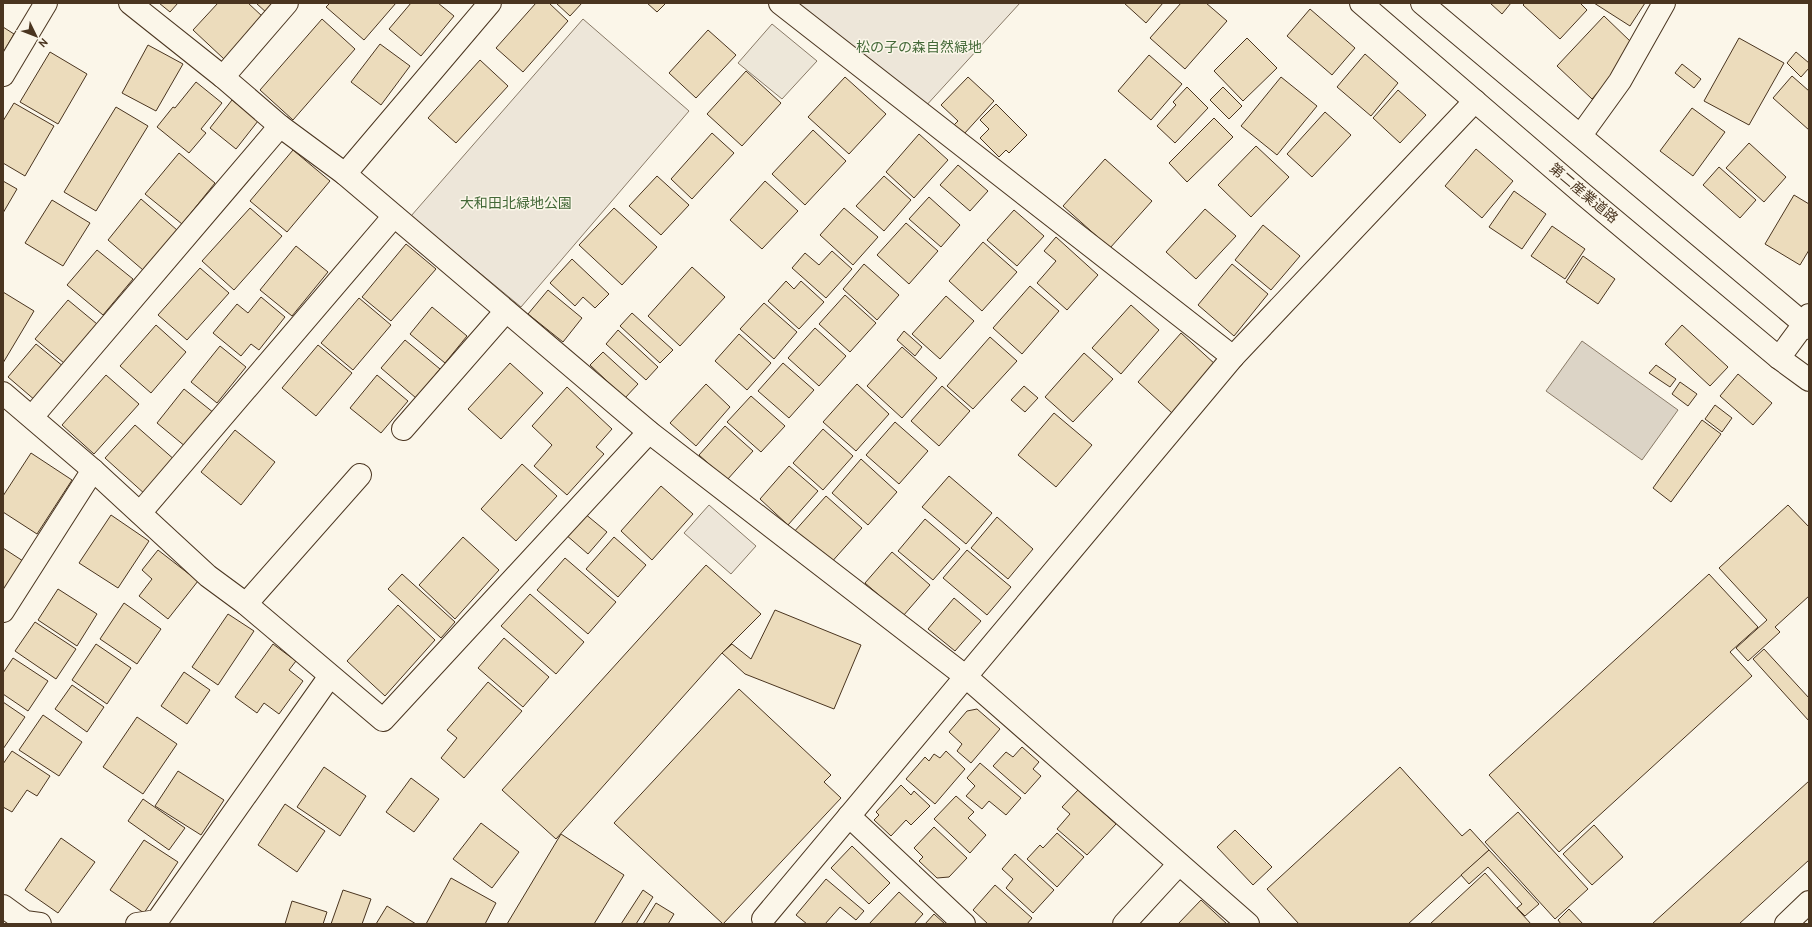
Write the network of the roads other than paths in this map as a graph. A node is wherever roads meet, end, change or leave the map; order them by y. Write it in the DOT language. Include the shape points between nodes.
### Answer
graph roads {
  1 [pos="46,3"];
  2 [pos="130,3"];
  3 [pos="287,3"];
  4 [pos="490,3"];
  5 [pos="780,3"];
  6 [pos="1361,3"];
  7 [pos="1422,3"];
  8 [pos="1664,3"];
  9 [pos="3,75"];
  10 [pos="223,77"];
  11 [pos="1475,101"];
  12 [pos="280,126"];
  13 [pos="1580,135"];
  14 [pos="345,174"];
  15 [pos="394,216"];
  16 [pos="506,311"];
  17 [pos="1807,322"];
  18 [pos="1233,357"];
  19 [pos="1779,358"];
  20 [pos="1809,380"];
  21 [pos="3,393"];
  22 [pos="32,417"];
  23 [pos="403,429"];
  24 [pos="649,432"];
  25 [pos="93,470"];
  26 [pos="360,475"];
  27 [pos="140,513"];
  28 [pos="246,604"];
  29 [pos="3,611"];
  30 [pos="330,676"];
  31 [pos="966,676"];
  32 [pos="849,816"];
  33 [pos="1179,864"];
  34 [pos="1809,902"];
  35 [pos="3,906"];
  36 [pos="763,919"];
  37 [pos="30,923"];
  38 [pos="137,924"];
  39 [pos="964,924"];
  40 [pos="1124,924"];
  41 [pos="1248,924"];
  42 [pos="1786,924"];
  1 -- 9 [label="street"];
  2 -- 10 [label="street"];
  3 -- 10 [label="street"];
  4 -- 14 [label="street"];
  5 -- 18 [label="street"];
  6 -- 11 [label="street, 第二産業道路"];
  7 -- 13 [label="street"];
  8 -- 13 [label="street" via="1620,81"];
  10 -- 12 [label="street"];
  11 -- 18 [label="street"];
  11 -- 19 [label="street, 第二産業道路"];
  12 -- 14 [label="street"];
  12 -- 22 [label="street"];
  13 -- 17 [label="street"];
  14 -- 15 [label="street"];
  15 -- 16 [label="street"];
  15 -- 27 [label="street"];
  16 -- 23 [label="street"];
  16 -- 24 [label="street"];
  17 -- 19 [label="street"];
  18 -- 31 [label="street"];
  19 -- 20 [label="street, 第二産業道路"];
  21 -- 22 [label="street"];
  22 -- 25 [label="street"];
  24 -- 30 [label="street" via="383,720"];
  24 -- 31 [label="street"];
  25 -- 27 [label="street"];
  25 -- 29 [label="street"];
  26 -- 28 [label="street"];
  27 -- 28 [label="street" via="208,576"];
  28 -- 30 [label="street"];
  30 -- 38 [label="street" via="157,921"];
  31 -- 32 [label="street"];
  31 -- 33 [label="street"];
  32 -- 36 [label="street"];
  32 -- 39 [label="street"];
  33 -- 40 [label="street"];
  33 -- 41 [label="street"];
  34 -- 42 [label="street"];
  35 -- 37 [label="street"];
}
